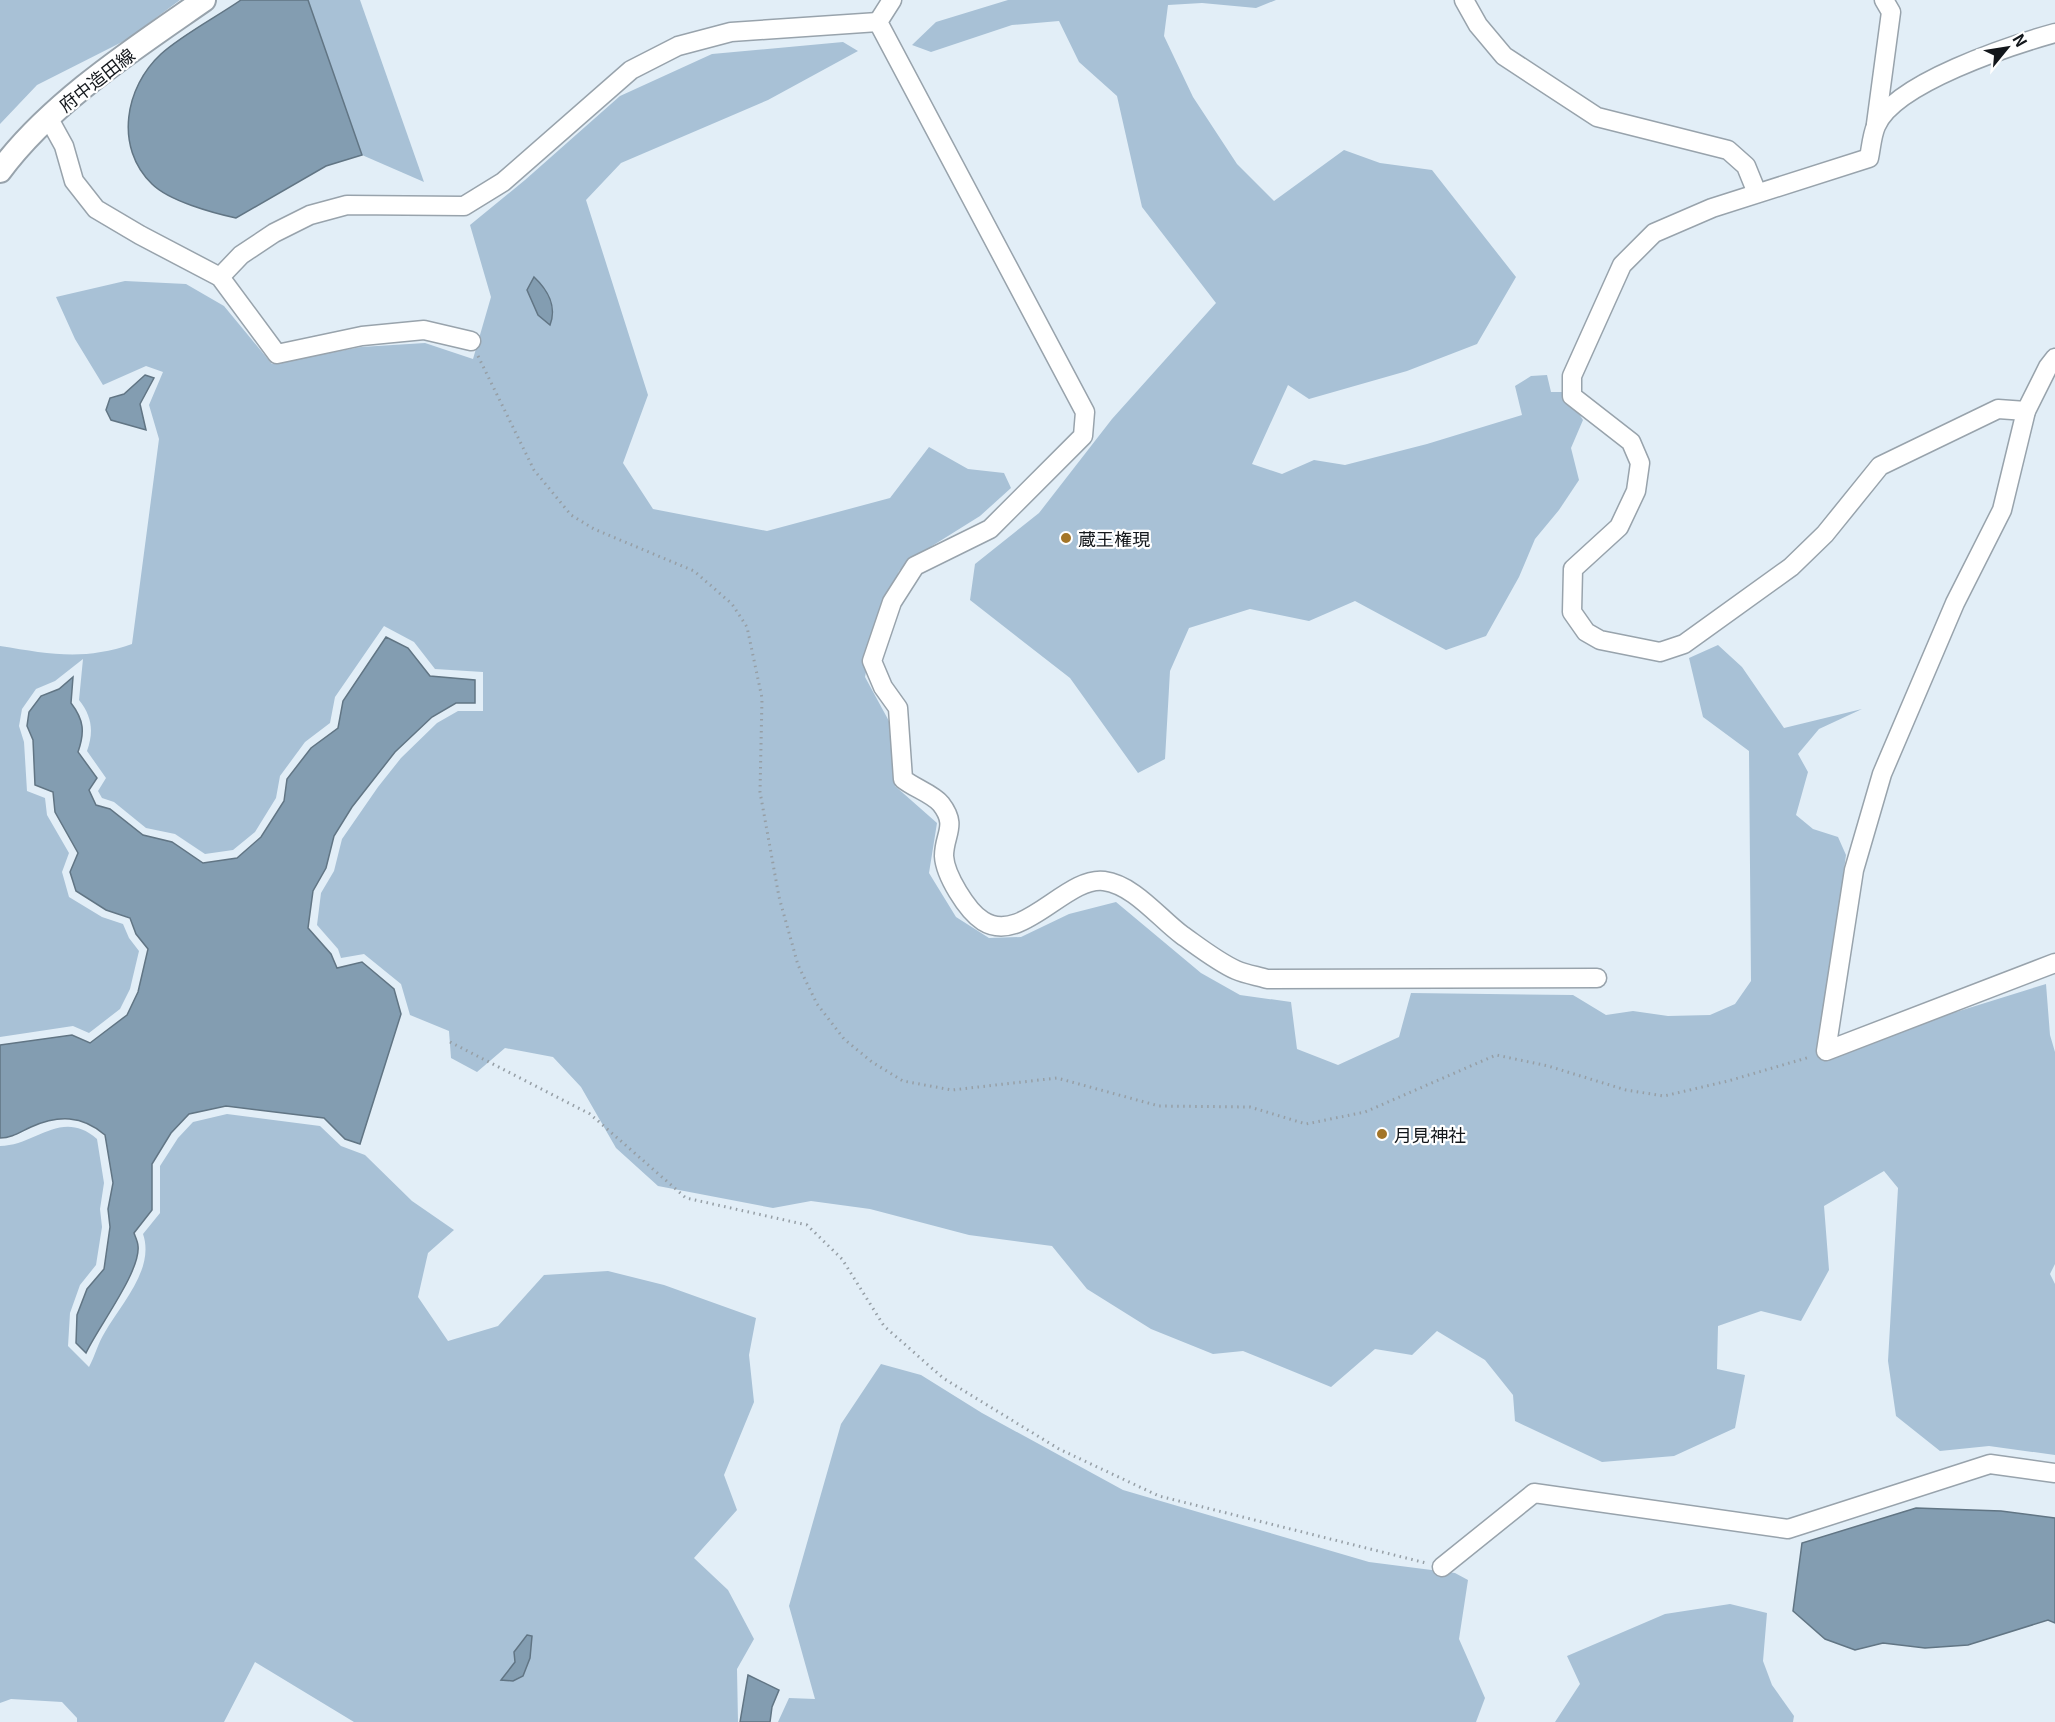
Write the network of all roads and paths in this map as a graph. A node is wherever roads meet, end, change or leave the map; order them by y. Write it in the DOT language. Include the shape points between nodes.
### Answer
graph roads {
  1 [pos="204,0"];
  2 [pos="892,0"];
  3 [pos="1464,0"];
  4 [pos="1884,0"];
  5 [pos="878,22"];
  6 [pos="2055,33"];
  7 [pos="48,117"];
  8 [pos="1876,124"];
  9 [pos="0,171"];
  10 [pos="1757,193"];
  11 [pos="220,277"];
  12 [pos="471,341"];
  13 [pos="2055,358"];
  14 [pos="2026,411"];
  15 [pos="2055,963"];
  16 [pos="1597,978"];
  17 [pos="450,1042"];
  18 [pos="1826,1052"];
  19 [pos="2055,1473"];
  20 [pos="1442,1567"];
  1 -- 7 [label="main road, 府中造田線"];
  2 -- 5 [label="street"];
  3 -- 10 [label="street" via="1478,25 1513,62 1597,117 1728,150 1746,166"];
  4 -- 8 [label="street" via="1891,12"];
  5 -- 11 [label="street" via="731,32 678,46 630,70 503,182 464,206 347,205 310,215 242,255"];
  5 -- 16 [label="street" via="1085,412 1083,436 990,529 915,566 892,602 872,661 898,708 903,779 940,802 951,824 944,856 961,897 983,921 999,926 1028,920 1077,887 1103,881 1127,891 1181,934 1236,970 1267,979"];
  6 -- 8 [label="street" via="1950,70 1899,98"];
  7 -- 9 [label="main road, 府中造田線"];
  7 -- 11 [label="street" via="64,146 74,181 96,209"];
  8 -- 10 [label="street" via="1869,158"];
  10 -- 14 [label="street" via="1654,233 1623,265 1572,376 1572,396 1631,442 1640,463 1636,491 1619,527 1573,568 1572,612 1586,632 1599,640 1660,652 1684,644 1791,567 1825,534 1880,466 1998,409"];
  11 -- 12 [label="street" via="277,354 362,336 424,330"];
  12 -- 18 [label="path" via="534,470 571,515 594,529 694,571 732,604 747,627 762,698 760,792 779,897 798,965 817,1004 844,1039 903,1081 952,1090 1057,1078 1158,1106 1250,1107 1305,1124 1365,1112 1496,1055 1626,1090 1664,1096"];
  13 -- 14 [label="street"];
  14 -- 18 [label="street" via="2002,510 1955,603 1882,774 1854,870"];
  15 -- 18 [label="street"];
  17 -- 20 [label="path" via="590,1114 686,1198 807,1224 842,1259 884,1326 943,1378 1059,1449 1159,1496"];
  19 -- 20 [label="street" via="1990,1464 1788,1529 1534,1493"];
}
